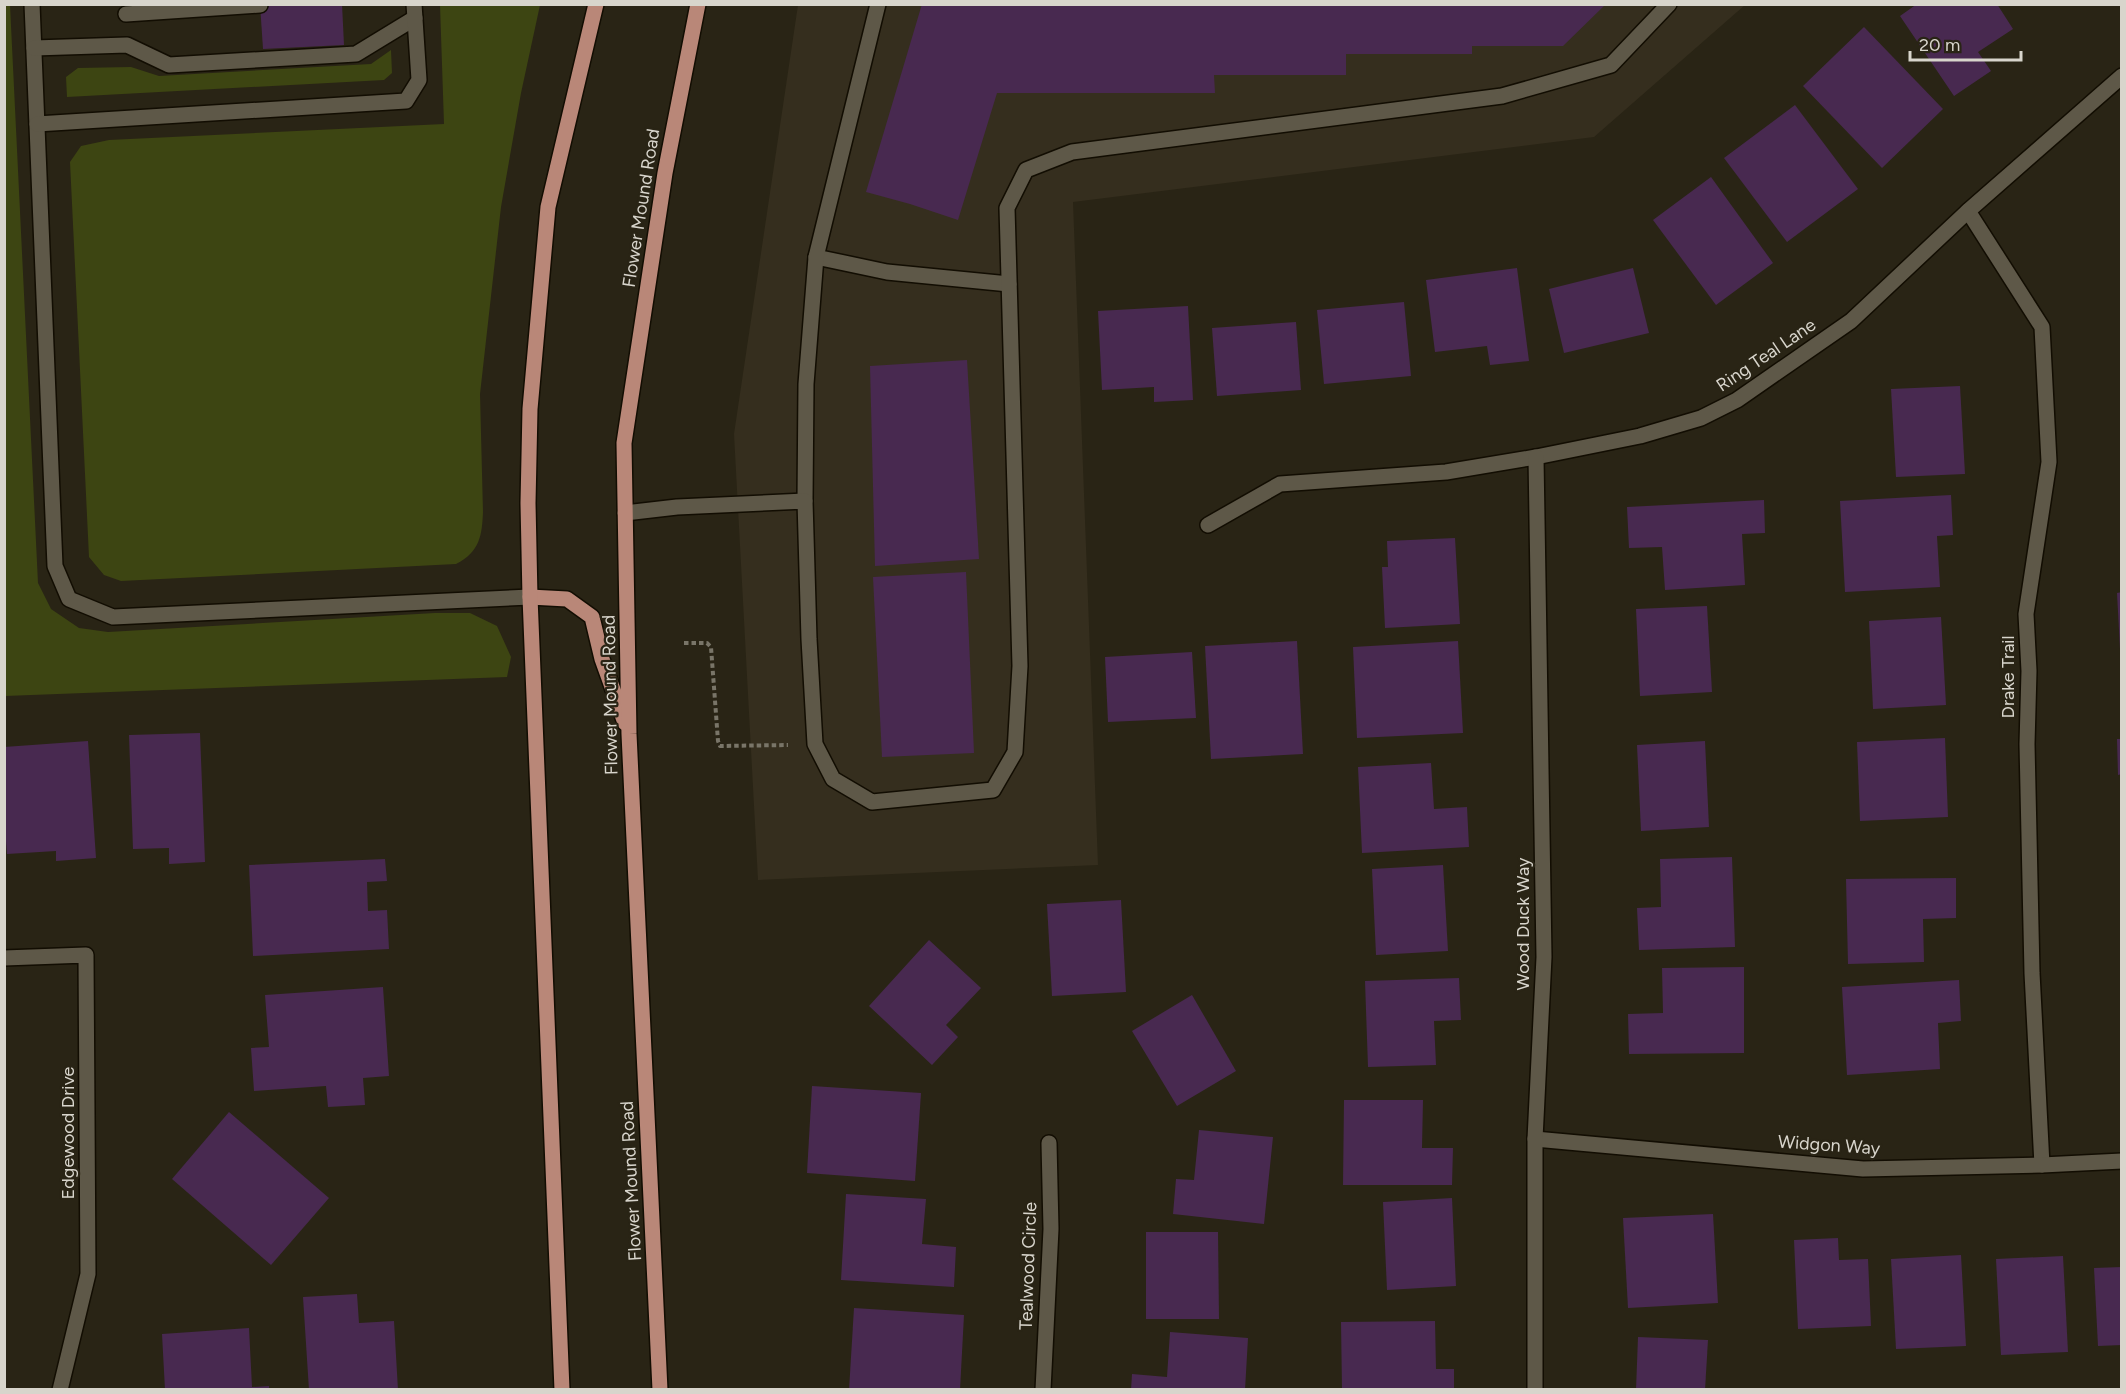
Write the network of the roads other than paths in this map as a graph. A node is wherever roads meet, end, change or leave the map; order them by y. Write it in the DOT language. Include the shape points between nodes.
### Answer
graph roads {
  1 [pos="32,4"];
  2 [pos="596,4"];
  3 [pos="698,4"];
  4 [pos="878,4"];
  5 [pos="1669,4"];
  6 [pos="260,5"];
  7 [pos="414,11"];
  8 [pos="126,14"];
  9 [pos="34,48"];
  10 [pos="2121,76"];
  11 [pos="38,124"];
  12 [pos="1968,211"];
  13 [pos="816,257"];
  14 [pos="1009,284"];
  15 [pos="1536,458"];
  16 [pos="805,501"];
  17 [pos="625,513"];
  18 [pos="1208,525"];
  19 [pos="530,597"];
  20 [pos="629,735"];
  21 [pos="4,958"];
  22 [pos="1535,1139"];
  23 [pos="1049,1143"];
  24 [pos="2121,1161"];
  25 [pos="2042,1165"];
  26 [pos="60,1389"];
  27 [pos="562,1389"];
  28 [pos="660,1389"];
  29 [pos="1043,1389"];
  30 [pos="1535,1389"];
  1 -- 9 [label="street"];
  2 -- 19 [label="main road" via="548,207 530,409"];
  3 -- 17 [label="main road, Flower Mound Road" via="665,173 624,443"];
  4 -- 13 [label="street"];
  5 -- 14 [label="street" via="1611,65 1502,96 1072,152 1026,170 1006,208"];
  6 -- 8 [label="street"];
  7 -- 9 [label="street" via="356,54 169,66 126,45"];
  7 -- 11 [label="street" via="419,80 406,101"];
  9 -- 11 [label="street"];
  10 -- 12 [label="street, Ring Teal Lane"];
  11 -- 19 [label="street" via="55,566 69,599 113,617"];
  12 -- 15 [label="street, Ring Teal Lane" via="1851,321 1737,400 1701,418 1640,436"];
  12 -- 25 [label="street, Drake Trail" via="2042,327 2049,462 2026,614 2030,671 2027,744 2032,973"];
  13 -- 14 [label="street" via="887,272"];
  13 -- 16 [label="street" via="806,384"];
  14 -- 16 [label="street" via="1020,666 1015,752 993,790 872,802 833,779 815,744"];
  15 -- 18 [label="street, Ring Teal Lane" via="1446,472 1280,484"];
  15 -- 22 [label="street, Wood Duck Way" via="1544,957"];
  16 -- 17 [label="street"];
  17 -- 20 [label="main road, Flower Mound Road"];
  19 -- 20 [label="main road" via="567,599 592,617 602,659"];
  19 -- 27 [label="main road"];
  20 -- 28 [label="main road, Flower Mound Road"];
  21 -- 26 [label="street, Edgewood Drive" via="86,955 88,1274"];
  22 -- 25 [label="street, Widgon Way" via="1863,1169"];
  22 -- 30 [label="street, Wood Duck Way"];
  23 -- 29 [label="street, Tealwood Circle" via="1051,1229"];
  24 -- 25 [label="street, Widgon Way"];
}
